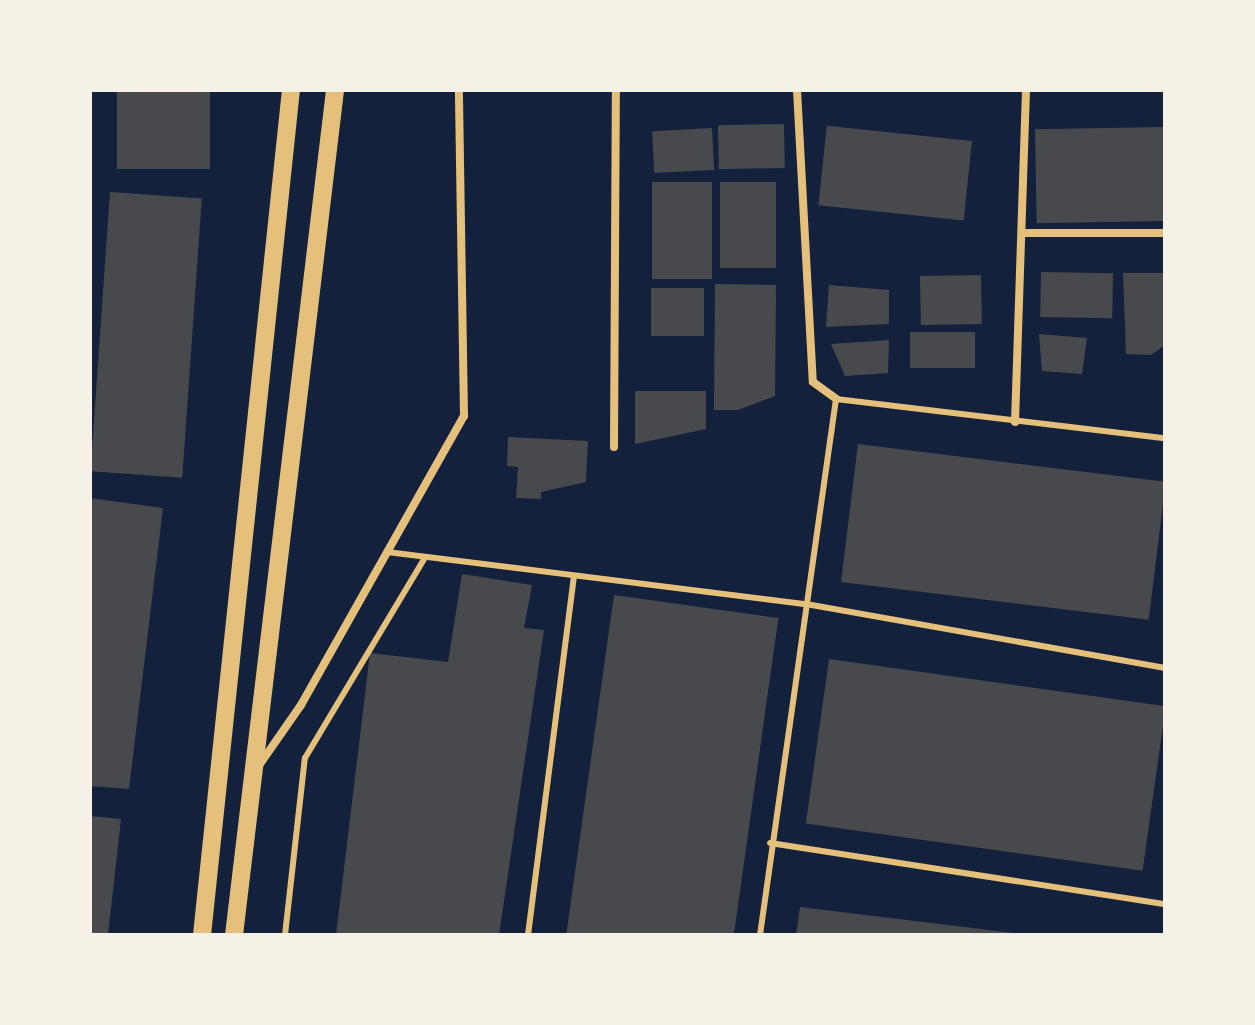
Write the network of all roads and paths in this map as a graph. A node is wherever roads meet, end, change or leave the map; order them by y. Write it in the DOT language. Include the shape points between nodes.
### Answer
graph roads {
  1 [pos="307,90"];
  2 [pos="335,90"];
  3 [pos="459,90"];
  4 [pos="616,90"];
  5 [pos="797,90"];
  6 [pos="1026,90"];
  7 [pos="291,95"];
  8 [pos="1022,233"];
  9 [pos="1165,233"];
  10 [pos="836,399"];
  11 [pos="1015,422"];
  12 [pos="1165,438"];
  13 [pos="614,447"];
  14 [pos="387,552"];
  15 [pos="424,559"];
  16 [pos="574,577"];
  17 [pos="806,604"];
  18 [pos="1165,668"];
  19 [pos="250,778"];
  20 [pos="770,843"];
  21 [pos="1165,904"];
  22 [pos="202,935"];
  23 [pos="234,935"];
  24 [pos="285,935"];
  25 [pos="528,935"];
  26 [pos="760,935"];
  1 -- 7 [label="main road"];
  2 -- 19 [label="main road"];
  3 -- 14 [label="street" via="464,416"];
  4 -- 13 [label="street"];
  5 -- 10 [label="street" via="813,382"];
  6 -- 8 [label="street"];
  7 -- 22 [label="main road"];
  8 -- 9 [label="street"];
  8 -- 11 [label="street"];
  10 -- 11 [label="lane"];
  10 -- 17 [label="lane"];
  11 -- 12 [label="lane"];
  14 -- 15 [label="lane"];
  14 -- 19 [label="street" via="301,705"];
  15 -- 16 [label="lane"];
  15 -- 24 [label="lane" via="305,758"];
  16 -- 17 [label="lane"];
  16 -- 25 [label="lane"];
  17 -- 18 [label="lane"];
  17 -- 20 [label="lane"];
  19 -- 23 [label="main road"];
  20 -- 21 [label="lane"];
  20 -- 26 [label="lane"];
}
